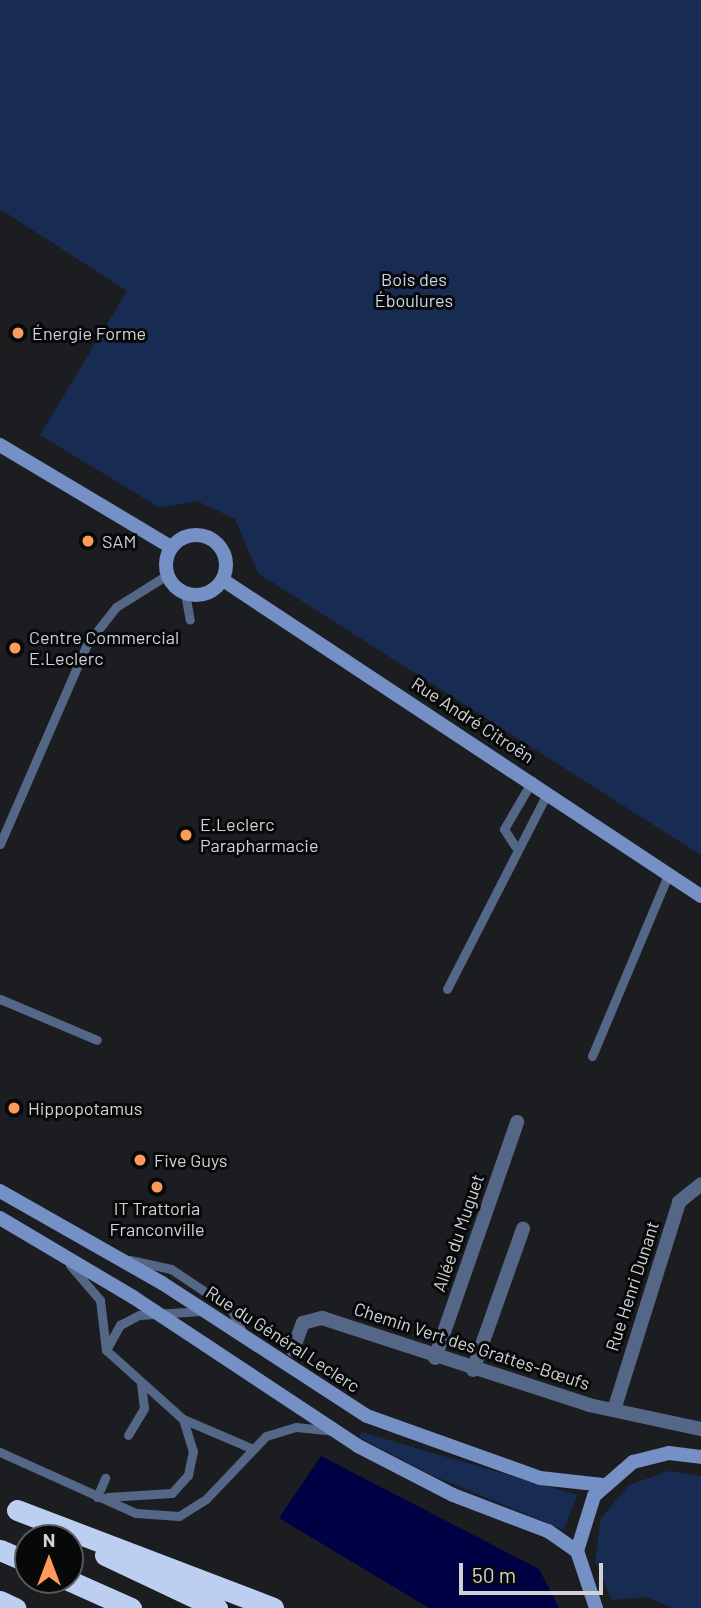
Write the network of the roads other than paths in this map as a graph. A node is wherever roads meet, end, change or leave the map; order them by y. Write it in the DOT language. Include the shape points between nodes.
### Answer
graph roads {
  1 [pos="0,446"];
  2 [pos="172,547"];
  3 [pos="167,575"];
  4 [pos="223,580"];
  5 [pos="185,593"];
  6 [pos="190,620"];
  7 [pos="532,781"];
  8 [pos="548,792"];
  9 [pos="0,844"];
  10 [pos="515,846"];
  11 [pos="668,875"];
  12 [pos="701,896"];
  13 [pos="447,989"];
  14 [pos="0,999"];
  15 [pos="97,1040"];
  16 [pos="592,1056"];
  17 [pos="517,1122"];
  18 [pos="701,1184"];
  19 [pos="0,1191"];
  20 [pos="0,1218"];
  21 [pos="523,1229"];
  22 [pos="59,1253"];
  23 [pos="115,1256"];
  24 [pos="154,1311"];
  25 [pos="206,1311"];
  26 [pos="246,1340"];
  27 [pos="106,1350"];
  28 [pos="293,1350"];
  29 [pos="435,1358"];
  30 [pos="473,1370"];
  31 [pos="141,1384"];
  32 [pos="614,1410"];
  33 [pos="183,1419"];
  34 [pos="701,1429"];
  35 [pos="334,1431"];
  36 [pos="128,1434"];
  37 [pos="251,1448"];
  38 [pos="0,1452"];
  39 [pos="701,1457"];
  40 [pos="104,1478"];
  41 [pos="603,1485"];
  42 [pos="97,1497"];
  43 [pos="9,1506"];
  44 [pos="577,1551"];
  45 [pos="84,1587"];
  46 [pos="0,1601"];
  47 [pos="15,1608"];
  48 [pos="131,1608"];
  49 [pos="218,1608"];
  50 [pos="272,1608"];
  51 [pos="596,1608"];
  1 -- 2 [label="main road"];
  2 -- 3 [label="main road"];
  2 -- 4 [label="main road" via="184,537 209,537 225,556"];
  3 -- 5 [label="main road"];
  3 -- 9 [label="lane" via="116,607 87,644"];
  4 -- 5 [label="main road" via="206,594"];
  4 -- 7 [label="main road, Rue André Citroën"];
  5 -- 6 [label="lane"];
  7 -- 8 [label="main road, Rue André Citroën"];
  7 -- 10 [label="lane" via="505,829"];
  8 -- 10 [label="lane"];
  8 -- 11 [label="main road, Rue André Citroën"];
  10 -- 13 [label="lane"];
  11 -- 12 [label="main road, Rue André Citroën"];
  11 -- 16 [label="lane"];
  14 -- 15 [label="lane"];
  17 -- 29 [label="street, Allée du Muguet"];
  18 -- 32 [label="street, Rue Henri Dunant" via="679,1202"];
  19 -- 23 [label="main road, Rue du Général Leclerc"];
  20 -- 22 [label="main road"];
  21 -- 30 [label="street"];
  22 -- 24 [label="main road"];
  22 -- 27 [label="lane" via="97,1294"];
  23 -- 25 [label="main road, Rue du Général Leclerc"];
  23 -- 26 [label="lane" via="171,1269 231,1309"];
  24 -- 25 [label="lane"];
  24 -- 27 [label="lane" via="120,1325"];
  24 -- 35 [label="main road"];
  25 -- 26 [label="main road, Rue du Général Leclerc"];
  26 -- 41 [label="main road, Rue du Général Leclerc" via="324,1392 395,1429 540,1478"];
  27 -- 31 [label="lane"];
  28 -- 29 [label="street, Chemin Vert des Grattes-Bœufs" via="312,1317"];
  29 -- 30 [label="street, Chemin Vert des Grattes-Bœufs"];
  30 -- 32 [label="street, Chemin Vert des Grattes-Bœufs"];
  31 -- 33 [label="lane"];
  31 -- 36 [label="lane" via="144,1408"];
  32 -- 34 [label="street, Chemin Vert des Grattes-Bœufs"];
  33 -- 37 [label="lane"];
  33 -- 42 [label="lane" via="193,1451 181,1486 157,1498"];
  35 -- 37 [label="lane" via="284,1429"];
  35 -- 44 [label="main road" via="453,1495 548,1531"];
  37 -- 42 [label="lane" via="206,1499 179,1516 136,1513"];
  38 -- 42 [label="lane"];
  39 -- 41 [label="main road" via="650,1456"];
  40 -- 42 [label="lane"];
  41 -- 44 [label="main road" via="581,1522"];
  43 -- 49 [label="highway"];
  43 -- 50 [label="highway"];
  44 -- 51 [label="main road"];
  45 -- 48 [label="highway"];
  46 -- 47 [label="highway"];
}
